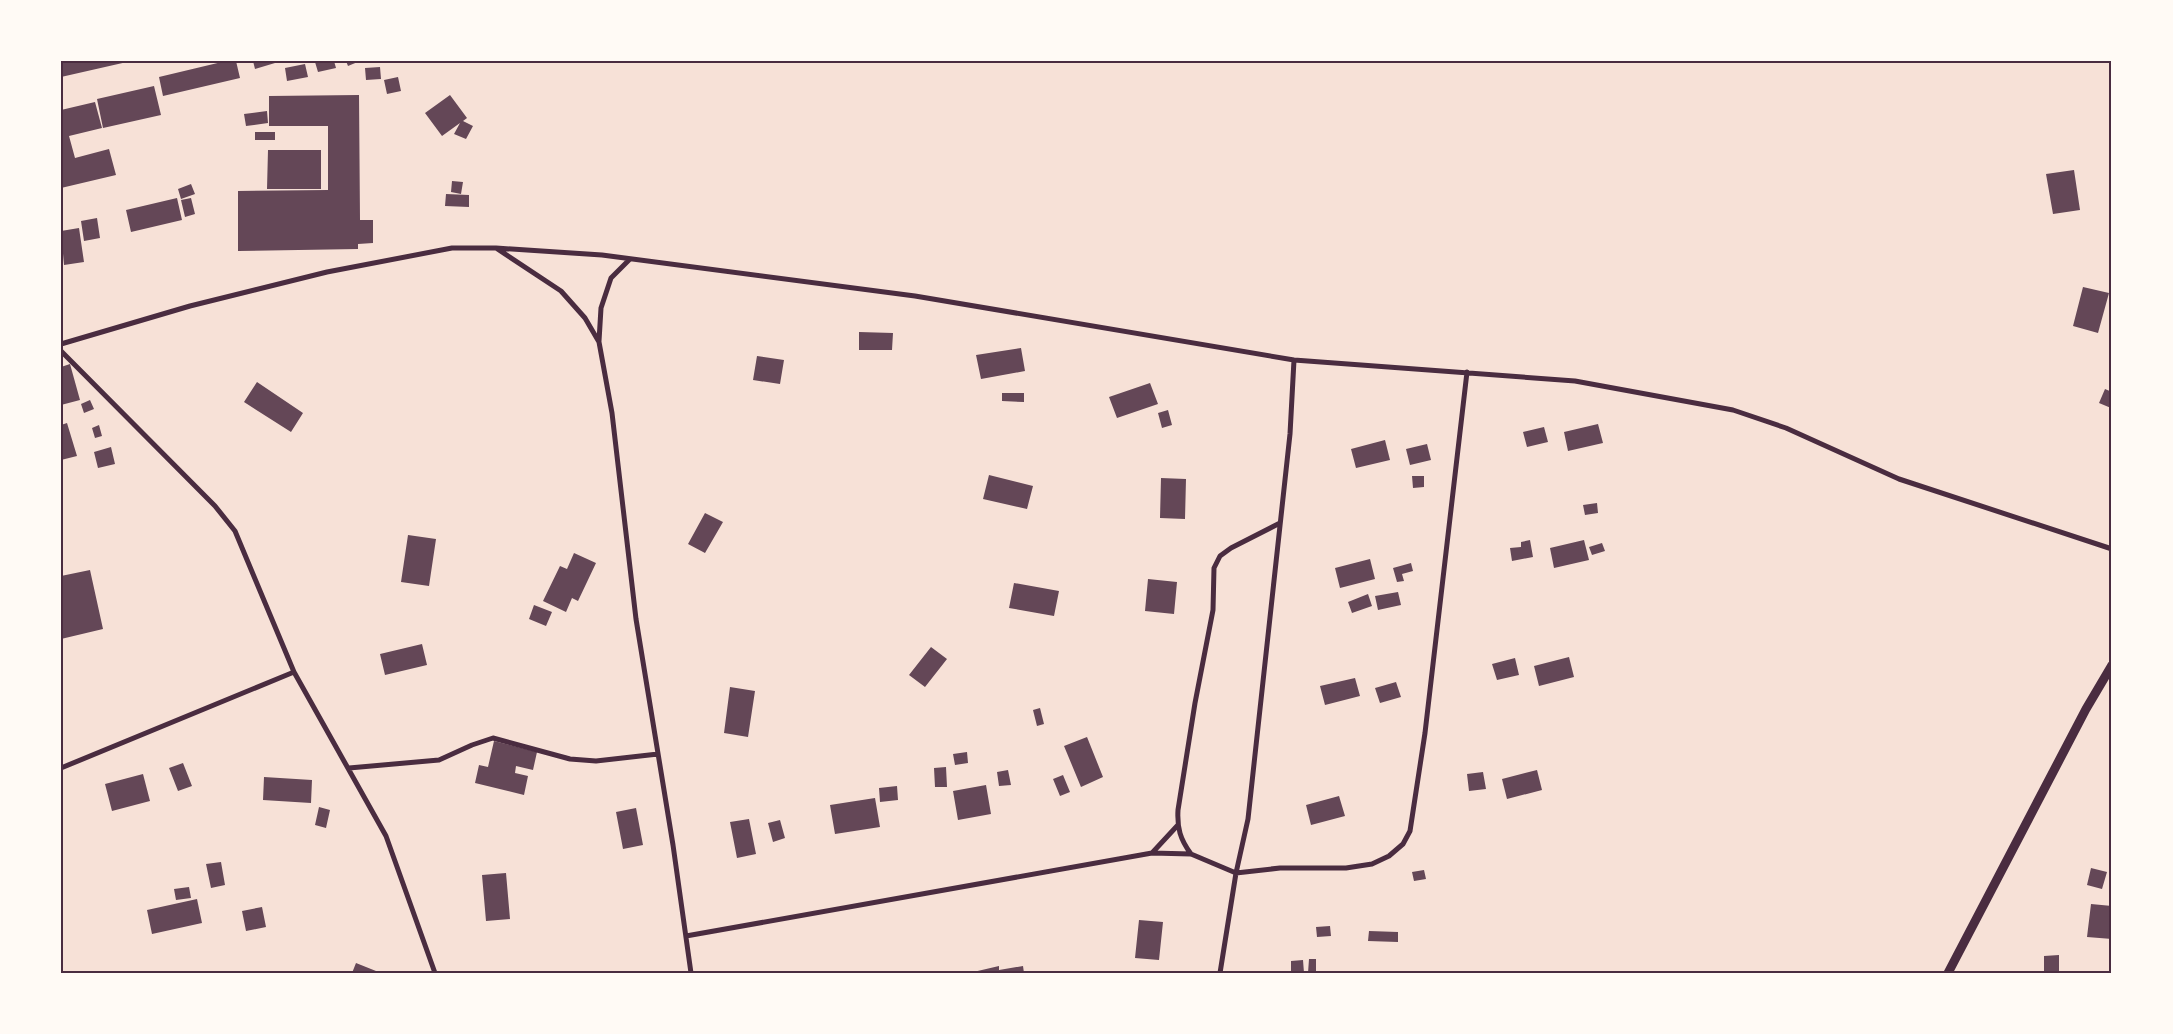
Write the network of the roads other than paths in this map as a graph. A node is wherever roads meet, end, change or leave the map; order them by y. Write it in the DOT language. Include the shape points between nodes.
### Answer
graph roads {
  1 [pos="496,248"];
  2 [pos="630,258"];
  3 [pos="599,342"];
  4 [pos="61,344"];
  5 [pos="61,351"];
  6 [pos="1294,360"];
  7 [pos="1467,372"];
  8 [pos="1280,523"];
  9 [pos="2112,549"];
  10 [pos="2112,665"];
  11 [pos="294,672"];
  12 [pos="658,754"];
  13 [pos="61,768"];
  14 [pos="349,768"];
  15 [pos="1177,826"];
  16 [pos="1152,853"];
  17 [pos="1191,854"];
  18 [pos="1236,873"];
  19 [pos="686,936"];
  20 [pos="435,973"];
  21 [pos="691,973"];
  22 [pos="1220,973"];
  23 [pos="1948,973"];
  1 -- 2 [label="street"];
  1 -- 3 [label="street" via="561,291"];
  1 -- 4 [label="street" via="452,248 327,272 190,306"];
  2 -- 3 [label="street" via="611,278 601,308"];
  2 -- 6 [label="street" via="915,296"];
  3 -- 12 [label="street" via="612,413 636,620"];
  5 -- 11 [label="street" via="215,506 235,531"];
  6 -- 7 [label="street"];
  6 -- 8 [label="street"];
  7 -- 9 [label="street" via="1575,381 1733,410 1786,428 1899,479"];
  7 -- 18 [label="street" via="1425,733 1410,830 1403,844 1372,864"];
  8 -- 15 [label="street" via="1231,548 1220,556 1214,568 1213,610"];
  8 -- 18 [label="street" via="1248,820"];
  10 -- 23 [label="street"];
  11 -- 13 [label="street"];
  11 -- 14 [label="street"];
  12 -- 14 [label="street" via="596,761 570,759 493,738 439,760"];
  12 -- 19 [label="street"];
  14 -- 20 [label="street" via="386,836"];
  15 -- 16 [label="street"];
  15 -- 17 [label="street"];
  16 -- 17 [label="street"];
  16 -- 19 [label="street"];
  17 -- 18 [label="street"];
  18 -- 22 [label="street"];
  19 -- 21 [label="street"];
}
